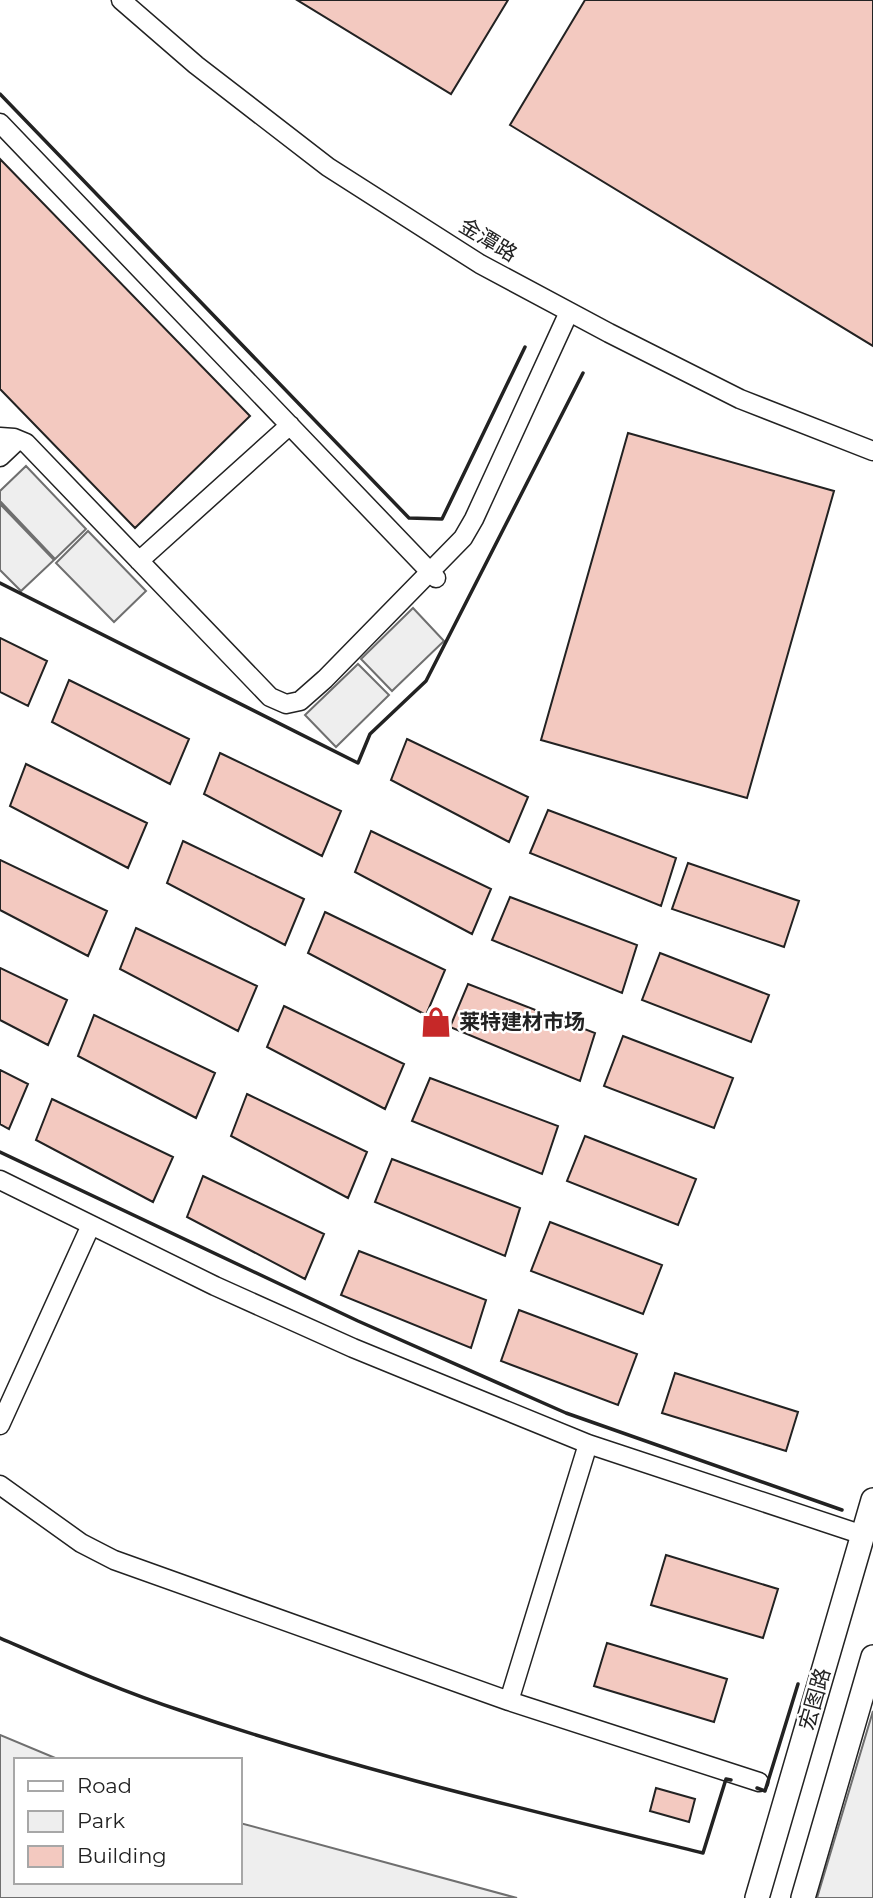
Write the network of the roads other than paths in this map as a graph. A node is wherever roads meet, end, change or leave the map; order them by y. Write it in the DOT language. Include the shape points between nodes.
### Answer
graph roads {
  1 [pos="121,0"];
  2 [pos="0,123"];
  3 [pos="569,312"];
  4 [pos="290,425"];
  5 [pos="9,438"];
  6 [pos="873,452"];
  7 [pos="0,457"];
  8 [pos="139,561"];
  9 [pos="433,575"];
  10 [pos="0,1180"];
  11 [pos="91,1225"];
  12 [pos="0,1425"];
  13 [pos="589,1444"];
  14 [pos="0,1485"];
  15 [pos="873,1500"];
  16 [pos="863,1535"];
  17 [pos="873,1657"];
  18 [pos="509,1701"];
  19 [pos="759,1782"];
  20 [pos="757,1898"];
  21 [pos="803,1898"];
  1 -- 3 [label="street, 金潭路" via="328,167 480,264"];
  2 -- 4 [label="street"];
  3 -- 6 [label="street, 金潭路" via="740,399"];
  3 -- 9 [label="street" via="474,519"];
  4 -- 8 [label="street"];
  4 -- 9 [label="street"];
  5 -- 7 [label="street"];
  5 -- 8 [label="street" via="33,450"];
  8 -- 9 [label="street" via="270,697 286,705 300,701 325,679"];
  10 -- 11 [label="street"];
  11 -- 12 [label="street"];
  11 -- 13 [label="street" via="353,1348"];
  13 -- 16 [label="street"];
  13 -- 18 [label="street"];
  14 -- 18 [label="street" via="81,1543 114,1560"];
  15 -- 16 [label="main road, 宏图路"];
  16 -- 20 [label="main road, 宏图路"];
  17 -- 21 [label="main road, 宏图路"];
  18 -- 19 [label="street"];
}
